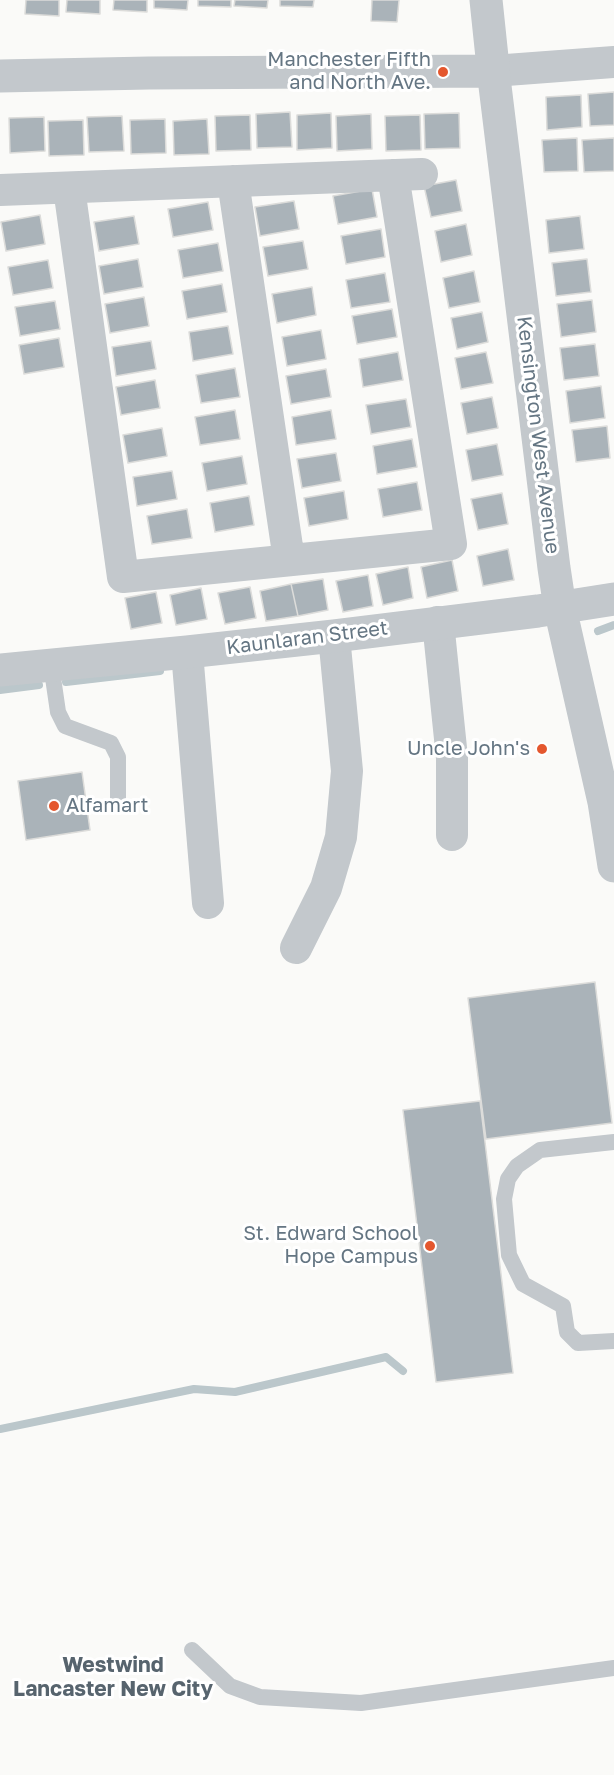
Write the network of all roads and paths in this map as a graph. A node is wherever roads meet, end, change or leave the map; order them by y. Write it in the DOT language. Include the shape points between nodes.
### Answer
graph roads {
  1 [pos="486,0"];
  2 [pos="614,62"];
  3 [pos="493,71"];
  4 [pos="0,76"];
  5 [pos="233,181"];
  6 [pos="69,188"];
  7 [pos="0,190"];
  8 [pos="289,560"];
  9 [pos="614,599"];
  10 [pos="560,608"];
  11 [pos="438,622"];
  12 [pos="334,636"];
  13 [pos="187,652"];
  14 [pos="51,664"];
  15 [pos="0,670"];
  16 [pos="118,805"];
  17 [pos="452,835"];
  18 [pos="614,866"];
  19 [pos="208,903"];
  20 [pos="296,948"];
  21 [pos="614,1142"];
  22 [pos="614,1341"];
  23 [pos="192,1650"];
  24 [pos="614,1668"];
  1 -- 3 [label="street, Kensington West Avenue"];
  2 -- 3 [label="street"];
  3 -- 4 [label="street"];
  3 -- 10 [label="street, Kensington West Avenue"];
  5 -- 6 [label="street"];
  5 -- 8 [label="street"];
  5 -- 8 [label="street" via="407,174 452,544"];
  6 -- 7 [label="street"];
  6 -- 8 [label="street" via="123,577"];
  9 -- 10 [label="street, Kaunlaran Street"];
  10 -- 11 [label="street, Kaunlaran Street"];
  10 -- 18 [label="street, Kensington West Avenue" via="604,802"];
  11 -- 12 [label="street, Kaunlaran Street"];
  11 -- 17 [label="street" via="452,758"];
  12 -- 13 [label="street, Kaunlaran Street"];
  12 -- 20 [label="street" via="347,771 341,837 326,888"];
  13 -- 14 [label="street, Kaunlaran Street"];
  13 -- 19 [label="street"];
  14 -- 15 [label="street, Kaunlaran Street"];
  14 -- 16 [label="lane" via="58,712 65,726 111,743 118,757"];
  21 -- 22 [label="lane" via="540,1150 517,1166 508,1179 504,1199 509,1255 523,1284 563,1306 567,1332 578,1342"];
  23 -- 24 [label="lane" via="230,1686 260,1697 361,1703"];
}
